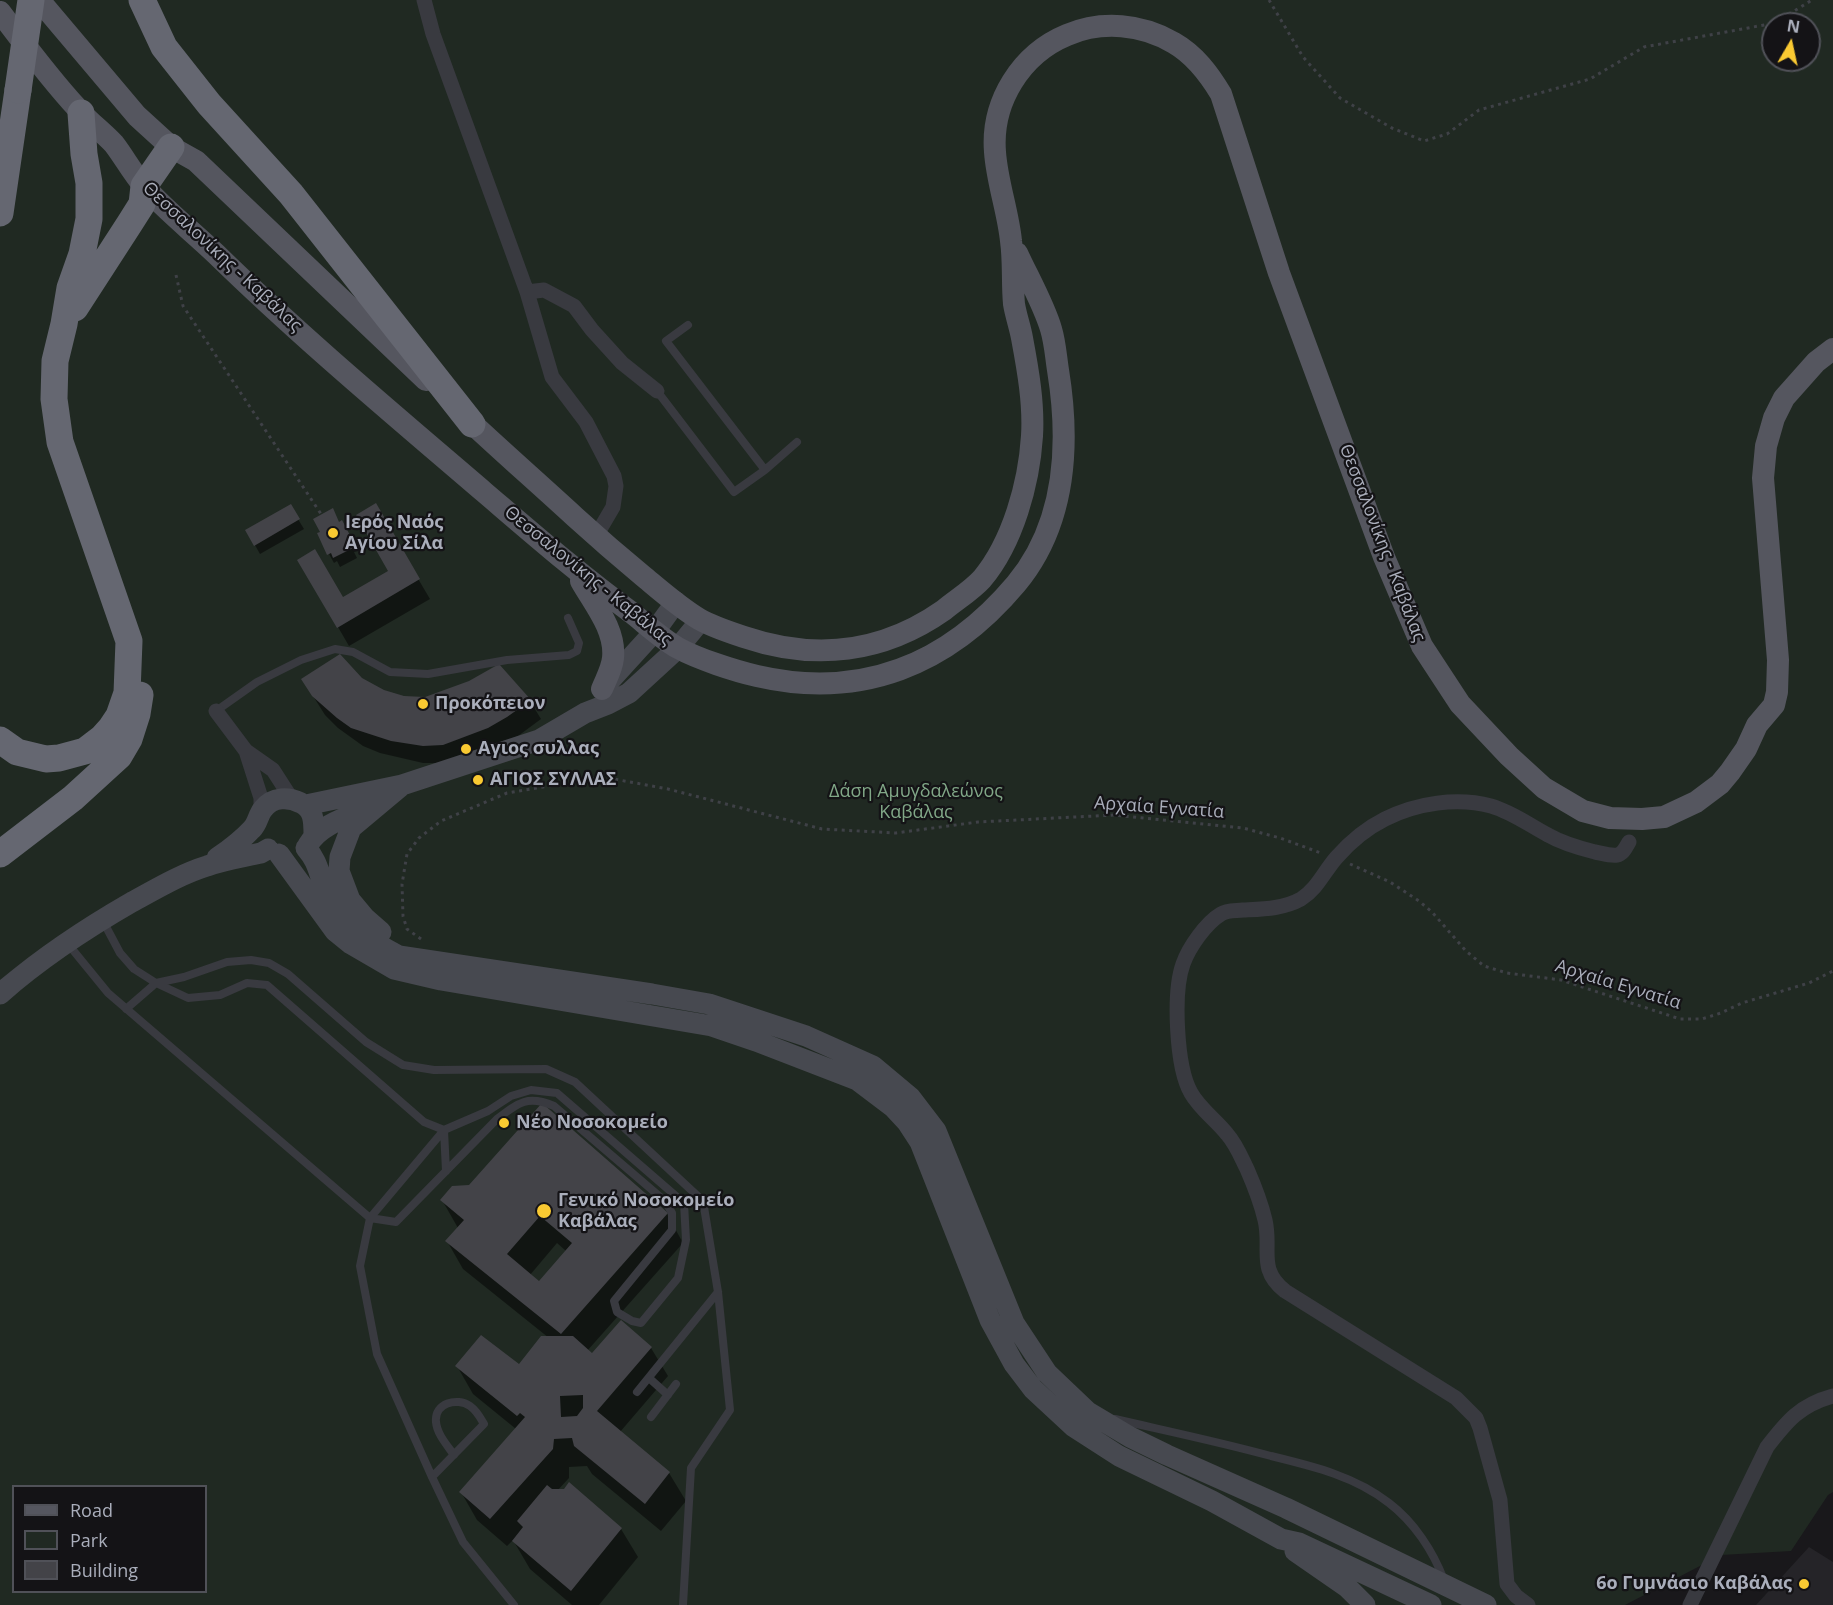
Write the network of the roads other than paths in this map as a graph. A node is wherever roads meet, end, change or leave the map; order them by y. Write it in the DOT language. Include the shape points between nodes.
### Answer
graph roads {
  1 [pos="31,0"];
  2 [pos="39,0"];
  3 [pos="142,0"];
  4 [pos="424,0"];
  5 [pos="0,12"];
  6 [pos="81,113"];
  7 [pos="171,147"];
  8 [pos="144,186"];
  9 [pos="0,213"];
  10 [pos="1011,241"];
  11 [pos="526,292"];
  12 [pos="64,324"];
  13 [pos="688,325"];
  14 [pos="1833,349"];
  15 [pos="657,391"];
  16 [pos="472,423"];
  17 [pos="797,442"];
  18 [pos="765,470"];
  19 [pos="596,536"];
  20 [pos="568,563"];
  21 [pos="676,602"];
  22 [pos="568,618"];
  23 [pos="701,620"];
  24 [pos="655,631"];
  25 [pos="129,641"];
  26 [pos="678,648"];
  27 [pos="602,689"];
  28 [pos="216,711"];
  29 [pos="585,713"];
  30 [pos="0,740"];
  31 [pos="246,751"];
  32 [pos="402,785"];
  33 [pos="298,802"];
  34 [pos="381,802"];
  35 [pos="259,819"];
  36 [pos="310,841"];
  37 [pos="1629,842"];
  38 [pos="273,851"];
  39 [pos="0,854"];
  40 [pos="206,866"];
  41 [pos="102,920"];
  42 [pos="67,943"];
  43 [pos="456,965"];
  44 [pos="156,983"];
  45 [pos="0,994"];
  46 [pos="126,1009"];
  47 [pos="488,1111"];
  48 [pos="497,1119"];
  49 [pos="444,1130"];
  50 [pos="446,1171"];
  51 [pos="370,1218"];
  52 [pos="718,1292"];
  53 [pos="649,1378"];
  54 [pos="676,1384"];
  55 [pos="637,1392"];
  56 [pos="668,1395"];
  57 [pos="1833,1396"];
  58 [pos="1089,1413"];
  59 [pos="651,1418"];
  60 [pos="454,1455"];
  61 [pos="432,1477"];
  62 [pos="1281,1539"];
  63 [pos="1436,1580"];
  64 [pos="1421,1603"];
  65 [pos="514,1605"];
  66 [pos="683,1605"];
  67 [pos="1365,1605"];
  68 [pos="1486,1605"];
  69 [pos="1528,1605"];
  70 [pos="1690,1605"];
  1 -- 9 [label="highway, bridge"];
  2 -- 7 [label="main road, Θεσσαλονίκης - Καβάλας" via="137,116"];
  3 -- 16 [label="highway" via="164,46 291,194"];
  4 -- 11 [label="street"];
  5 -- 6 [label="main road, Θεσσαλονίκης - Καβάλας"];
  6 -- 8 [label="main road, Θεσσαλονίκης - Καβάλας" via="113,143"];
  6 -- 12 [label="highway" via="89,219"];
  7 -- 8 [label="highway"];
  7 -- 16 [label="main road, Θεσσαλονίκης - Καβάλας" via="196,161"];
  8 -- 12 [label="highway" via="142,204"];
  8 -- 20 [label="main road, Θεσσαλονίκης - Καβάλας" via="252,288"];
  10 -- 14 [label="main road, Θεσσαλονίκης - Καβάλας" via="996,160 996,128 1007,91 1029,59 1073,32 1120,25 1161,36 1196,60 1221,94 1279,273 1384,557 1422,646 1460,704 1544,788 1583,811 1610,818 1664,817 1696,802 1730,772 1757,724 1774,705 1778,660 1763,478 1766,446 1784,398"];
  10 -- 23 [label="main road, Θεσσαλονίκης - Καβάλας" via="1014,306 1028,368 1032,434 1028,470 1013,525 982,579 908,631 856,649 797,650 759,642"];
  10 -- 26 [label="main road, Θεσσαλονίκης - Καβάλας" via="1052,329 1064,417 1064,460 1058,498 1049,529 1019,580 993,609 939,652 859,681 830,685 795,683 753,675"];
  11 -- 15 [label="street" via="544,290 574,306 622,363"];
  11 -- 19 [label="street" via="552,376 586,422 614,476 613,507"];
  12 -- 25 [label="highway" via="54,380 60,442"];
  13 -- 18 [label="lane" via="666,342"];
  15 -- 18 [label="lane" via="734,492"];
  16 -- 19 [label="main road, Θεσσαλονίκης - Καβάλας"];
  17 -- 18 [label="lane"];
  19 -- 21 [label="main road, Θεσσαλονίκης - Καβάλας"];
  20 -- 24 [label="main road, Θεσσαλονίκης - Καβάλας"];
  20 -- 27 [label="main road" via="604,619 612,642 613,657"];
  21 -- 23 [label="main road, Θεσσαλονίκης - Καβάλας"];
  21 -- 24 [label="street"];
  22 -- 28 [label="lane" via="579,643 577,651 569,655 507,660 428,674 390,672 353,652 335,649 301,660 257,682"];
  23 -- 26 [label="street"];
  24 -- 26 [label="main road, Θεσσαλονίκης - Καβάλας"];
  24 -- 27 [label="street"];
  25 -- 30 [label="highway" via="124,703 111,728 96,743 85,751 46,759 17,752"];
  25 -- 39 [label="highway" via="137,649 141,684 137,714 119,756 73,798"];
  26 -- 29 [label="street" via="629,693"];
  27 -- 29 [label="street"];
  28 -- 31 [label="street"];
  29 -- 32 [label="street" via="538,740"];
  31 -- 33 [label="street" via="273,770"];
  31 -- 35 [label="street" via="261,798"];
  32 -- 33 [label="street"];
  32 -- 34 [label="street"];
  33 -- 35 [label="street" via="276,799 263,809"];
  33 -- 36 [label="street" via="314,819"];
  34 -- 36 [label="street" via="343,818"];
  34 -- 43 [label="street" via="347,836 339,872 344,886 358,910 378,931"];
  35 -- 38 [label="street" via="260,838"];
  35 -- 40 [label="street" via="240,842"];
  36 -- 38 [label="street" via="293,854"];
  36 -- 43 [label="street" via="327,892 346,920 367,939 399,956"];
  37 -- 69 [label="street" via="1622,853 1605,854 1564,842 1490,806 1470,802 1417,807 1386,819 1360,836 1301,899 1271,909 1223,912 1188,953 1180,977 1182,1069 1192,1095 1235,1144 1251,1178 1265,1221 1270,1274 1279,1285 1456,1398 1476,1418 1500,1500 1507,1584"];
  38 -- 40 [label="street"];
  38 -- 62 [label="street" via="335,931 394,969 712,1026 857,1080 894,1108 920,1142 990,1320 1014,1364 1034,1389 1074,1427 1119,1456"];
  40 -- 41 [label="street" via="157,888"];
  41 -- 42 [label="street"];
  41 -- 44 [label="lane" via="120,953 134,969"];
  42 -- 45 [label="street"];
  42 -- 46 [label="lane"];
  43 -- 58 [label="street" via="709,1004 806,1036 873,1066 910,1097 936,1131 1014,1323 1047,1373"];
  44 -- 46 [label="lane"];
  44 -- 49 [label="lane" via="188,998 220,995 247,983 267,986 424,1122"];
  44 -- 52 [label="lane" via="227,962 269,963 288,974 366,1042 403,1065 434,1070 546,1069 575,1082 703,1201"];
  46 -- 51 [label="lane"];
  47 -- 48 [label="lane"];
  47 -- 48 [label="lane" via="511,1096 531,1090 557,1092 684,1203 686,1240 678,1278 641,1323 617,1312 614,1301 672,1230 672,1213 665,1201 554,1106 537,1099 515,1105"];
  47 -- 49 [label="lane"];
  48 -- 50 [label="lane"];
  49 -- 50 [label="lane"];
  49 -- 51 [label="lane"];
  50 -- 51 [label="lane" via="396,1222"];
  51 -- 61 [label="lane" via="360,1266 377,1354"];
  52 -- 53 [label="lane"];
  52 -- 66 [label="lane" via="730,1410 691,1468"];
  53 -- 55 [label="lane"];
  53 -- 56 [label="lane"];
  54 -- 56 [label="lane"];
  56 -- 59 [label="lane"];
  57 -- 70 [label="street" via="1802,1408 1767,1448"];
  58 -- 63 [label="street" via="1167,1455"];
  58 -- 63 [label="lane" via="1279,1458 1353,1480 1389,1502 1422,1537 1434,1558"];
  60 -- 60 [label="lane" via="484,1424 468,1404 454,1401 444,1404 435,1421"];
  60 -- 61 [label="lane"];
  61 -- 65 [label="lane" via="463,1542"];
  62 -- 64 [label="street" via="1299,1543"];
  62 -- 67 [label="street" via="1347,1587"];
  63 -- 64 [label="street" via="1420,1582"];
  63 -- 64 [label="street" via="1443,1590"];
  63 -- 68 [label="street"];
}
